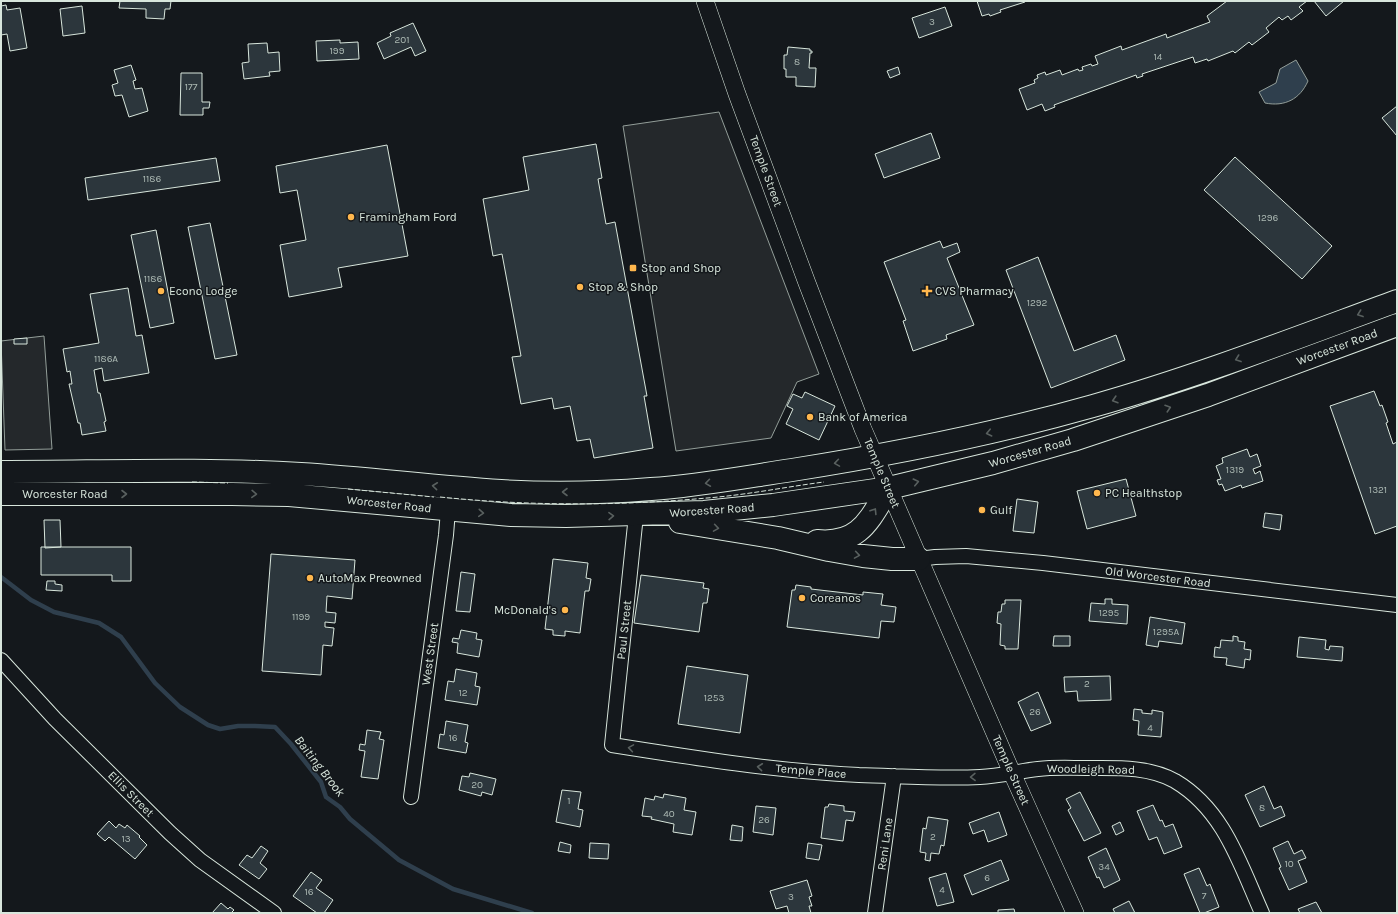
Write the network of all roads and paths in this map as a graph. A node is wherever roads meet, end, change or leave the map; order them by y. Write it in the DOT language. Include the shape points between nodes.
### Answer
graph roads {
  1 [pos="705,1"];
  2 [pos="1397,301"];
  3 [pos="1397,325"];
  4 [pos="875,457"];
  5 [pos="1,472"];
  6 [pos="889,488"];
  7 [pos="1,494"];
  8 [pos="448,510"];
  9 [pos="636,515"];
  10 [pos="778,538"];
  11 [pos="919,559"];
  12 [pos="1397,605"];
  13 [pos="1,660"];
  14 [pos="612,745"];
  15 [pos="1012,773"];
  16 [pos="894,776"];
  17 [pos="411,797"];
  18 [pos="274,913"];
  19 [pos="876,913"];
  20 [pos="1076,913"];
  21 [pos="1262,913"];
  1 -- 4 [label="street, Temple Street" via="807,283"];
  2 -- 4 [label="highway, Worcester Road, one-way" via="1179,380 1096,406 964,439"];
  6 -- 3 [label="highway, Worcester Road, one-way" via="993,463 1073,440 1208,395"];
  4 -- 5 [label="highway, Worcester Road, one-way" via="678,487 570,492 500,491 270,473"];
  4 -- 6 [label="street, Temple Street"];
  6 -- 9 [label="highway, Worcester Road" via="735,510"];
  10 -- 6 [label="highway, one-way" via="826,542 850,537 858,533 866,523"];
  6 -- 11 [label="street, Temple Street"];
  7 -- 8 [label="highway, Worcester Road, one-way" via="289,495"];
  8 -- 9 [label="highway, Worcester Road, one-way" via="536,516"];
  8 -- 17 [label="street, West Street"];
  9 -- 10 [label="highway, one-way"];
  9 -- 14 [label="street, Paul Street"];
  10 -- 11 [label="highway, one-way" via="863,556"];
  11 -- 12 [label="street, Old Worcester Road" via="966,556 1043,563"];
  11 -- 15 [label="street, Temple Street"];
  13 -- 18 [label="street, Ellis Street" via="55,719 170,833 212,869"];
  16 -- 14 [label="street, Temple Place, one-way" via="827,773 749,765"];
  15 -- 16 [label="street, Temple Place, one-way" via="972,777"];
  15 -- 20 [label="street, Temple Street"];
  15 -- 21 [label="street, Woodleigh Road" via="1052,768 1121,768 1156,773 1173,780 1201,800 1211,811 1231,844"];
  16 -- 19 [label="street, Reni Lane"];
}
